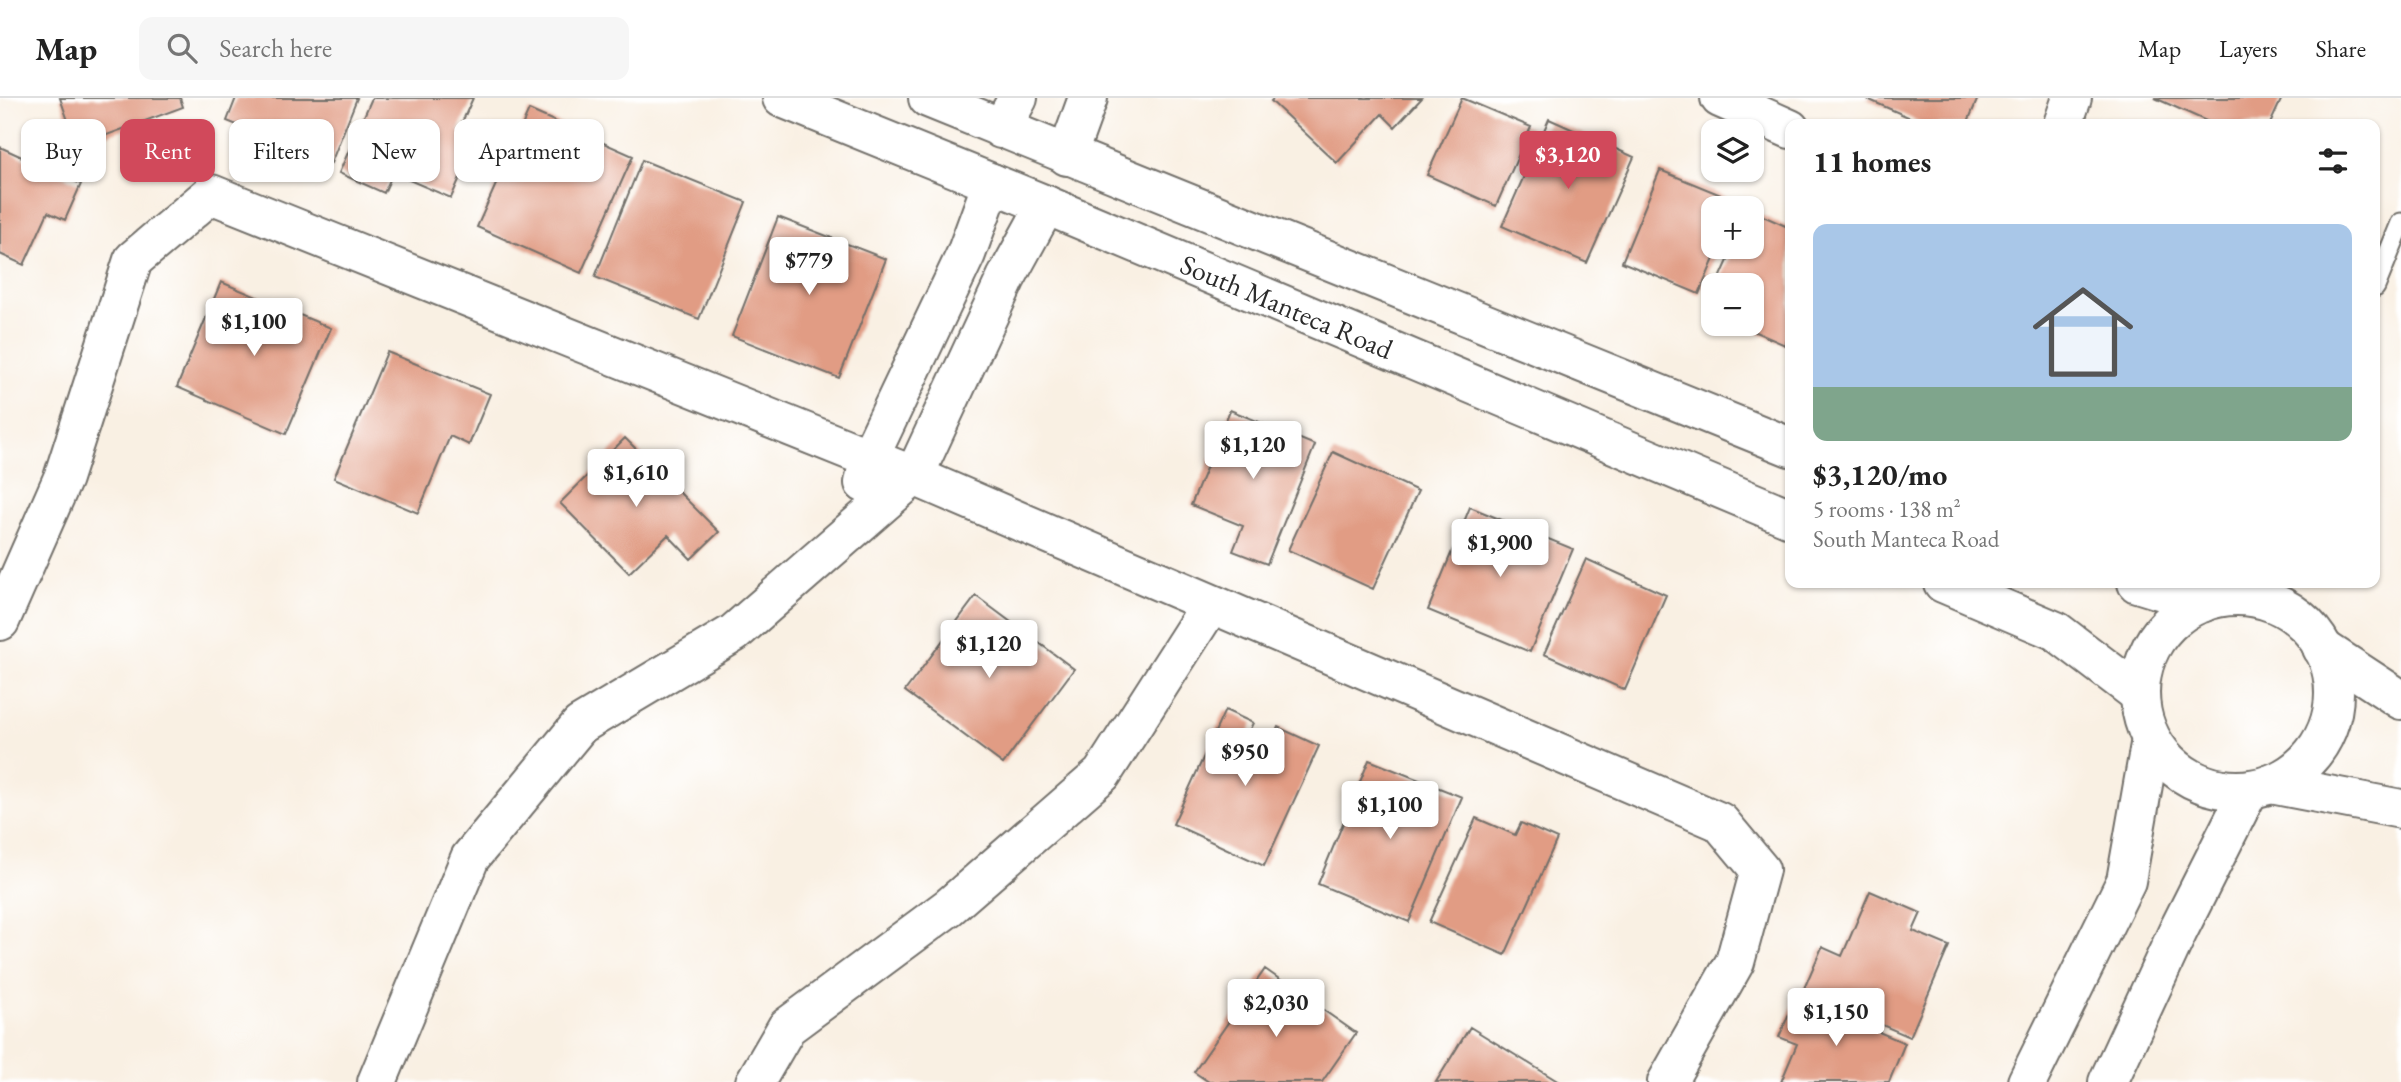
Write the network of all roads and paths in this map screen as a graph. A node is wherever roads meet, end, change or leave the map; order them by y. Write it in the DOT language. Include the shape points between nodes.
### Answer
graph roads {
  1 [pos="782,98"];
  2 [pos="928,98"];
  3 [pos="1088,98"];
  4 [pos="1720,98"];
  5 [pos="2072,98"];
  6 [pos="1009,113"];
  7 [pos="2065,119"];
  8 [pos="1785,127"];
  9 [pos="1067,156"];
  10 [pos="992,183"];
  11 [pos="1046,205"];
  12 [pos="2401,223"];
  13 [pos="2380,275"];
  14 [pos="1785,445"];
  15 [pos="869,458"];
  16 [pos="914,476"];
  17 [pos="1785,516"];
  18 [pos="856,526"];
  19 [pos="1955,588"];
  20 [pos="2153,588"];
  21 [pos="2251,590"];
  22 [pos="2202,603"];
  23 [pos="1211,604"];
  24 [pos="0,621"];
  25 [pos="2322,648"];
  26 [pos="2140,694"];
  27 [pos="2401,700"];
  28 [pos="2151,739"];
  29 [pos="2260,787"];
  30 [pos="2401,810"];
  31 [pos="377,1082"];
  32 [pos="755,1082"];
  33 [pos="1667,1082"];
  34 [pos="2027,1082"];
  35 [pos="2108,1082"];
  1 -- 10 [label="street, South Manteca Road"];
  2 -- 6 [label="street, South Manteca Road"];
  3 -- 9 [label="street"];
  4 -- 8 [label="street"];
  5 -- 7 [label="street"];
  6 -- 9 [label="street, South Manteca Road"];
  9 -- 14 [label="street, South Manteca Road"];
  10 -- 11 [label="street, South Manteca Road"];
  10 -- 15 [label="street" via="966,254"];
  11 -- 16 [label="street" via="1006,278"];
  11 -- 17 [label="street, South Manteca Road"];
  12 -- 13 [label="lane"];
  15 -- 16 [label="street"];
  15 -- 18 [label="street"];
  15 -- 24 [label="street" via="211,194 133,260 63,478"];
  16 -- 18 [label="street"];
  16 -- 23 [label="street"];
  18 -- 31 [label="street" via="734,633 580,724 470,858"];
  19 -- 26 [label="street" via="2056,631"];
  20 -- 22 [label="street"];
  21 -- 22 [label="street"];
  21 -- 25 [label="street" via="2291,613 2309,628"];
  22 -- 26 [label="street" via="2164,629 2150,649"];
  23 -- 32 [label="street" via="1102,774 949,907 787,1027"];
  23 -- 33 [label="street" via="1720,822 1760,870 1735,962"];
  25 -- 27 [label="street"];
  25 -- 29 [label="street" via="2332,681 2331,716 2310,757 2292,773"];
  26 -- 28 [label="street" via="2142,717"];
  28 -- 29 [label="street" via="2164,758 2202,785 2225,790"];
  28 -- 34 [label="street" via="2126,881"];
  29 -- 30 [label="street"];
  29 -- 35 [label="street" via="2178,931"];
}
